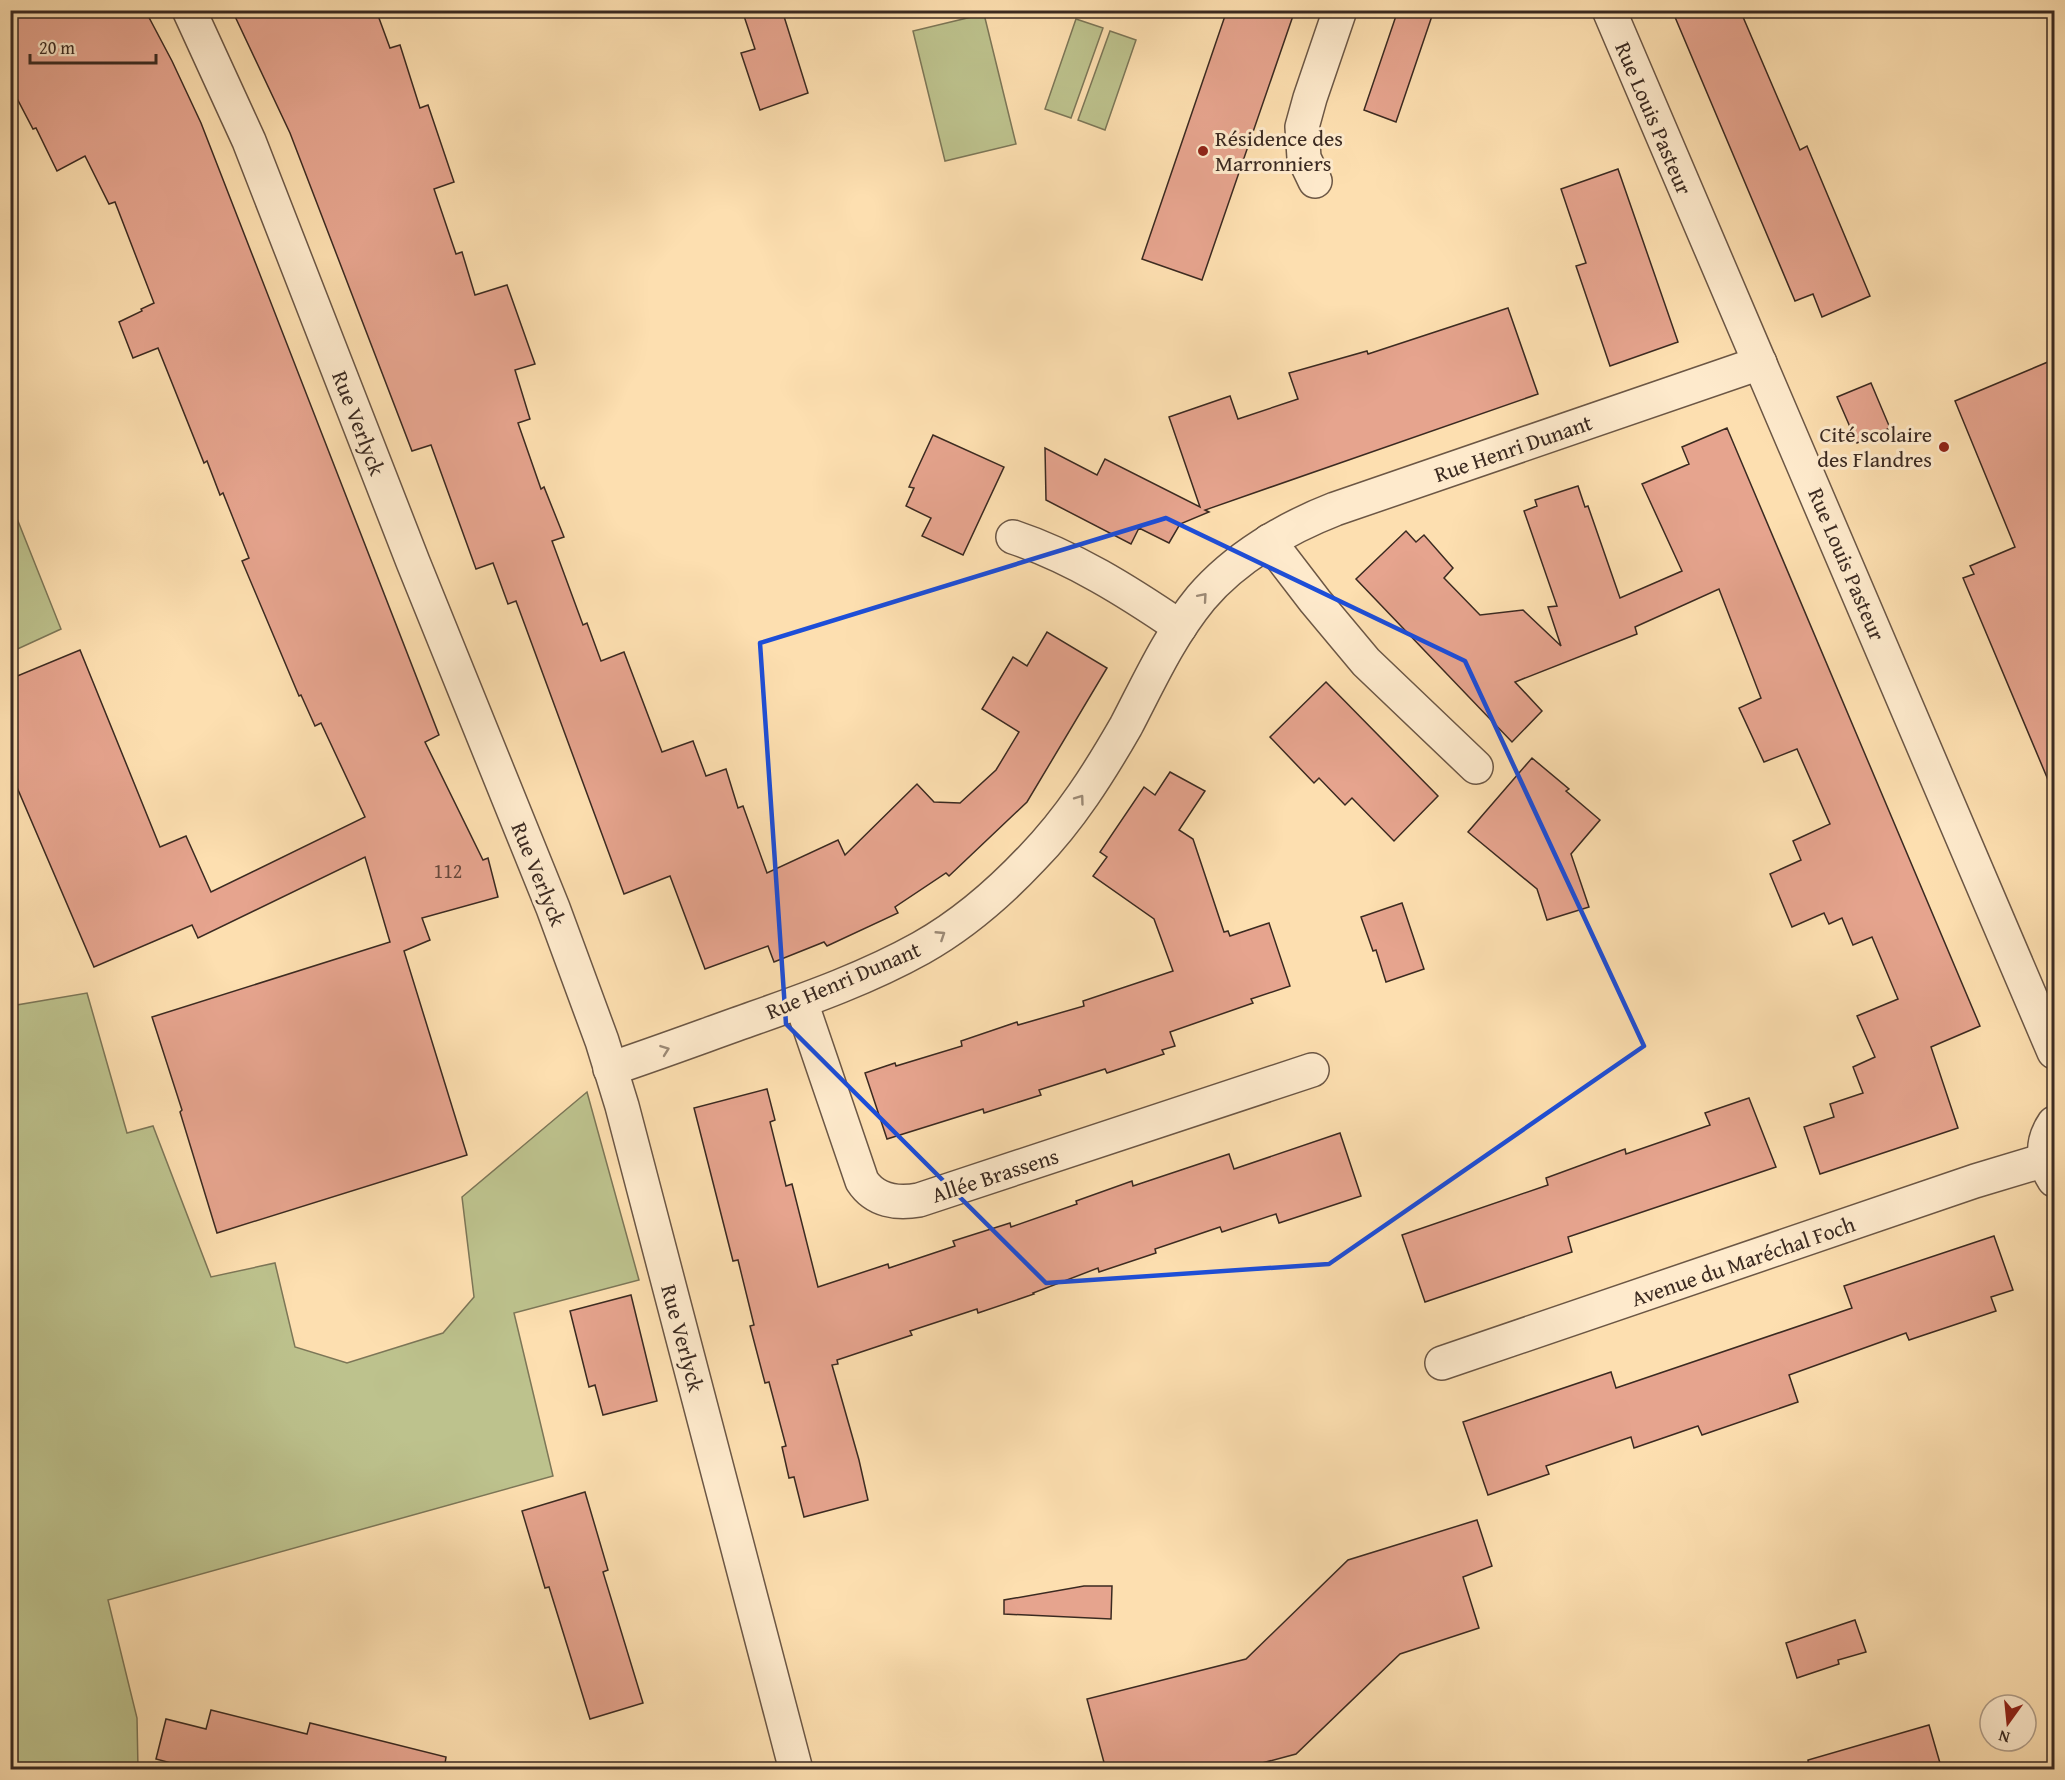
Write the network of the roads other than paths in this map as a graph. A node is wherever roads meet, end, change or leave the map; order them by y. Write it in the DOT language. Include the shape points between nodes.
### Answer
graph roads {
  1 [pos="189,10"];
  2 [pos="1340,10"];
  3 [pos="1609,10"];
  4 [pos="1315,181"];
  5 [pos="1760,363"];
  6 [pos="1013,537"];
  7 [pos="1269,541"];
  8 [pos="1180,627"];
  9 [pos="1476,767"];
  10 [pos="801,1002"];
  11 [pos="2055,1052"];
  12 [pos="610,1069"];
  13 [pos="1312,1070"];
  14 [pos="2055,1123"];
  15 [pos="2050,1170"];
  16 [pos="1442,1363"];
  17 [pos="796,1770"];
  1 -- 12 [label="street, Rue Verlyck" via="249,141 553,908"];
  2 -- 4 [label="street" via="1302,127 1304,158"];
  3 -- 5 [label="street, Rue Louis Pasteur"];
  5 -- 7 [label="street, Rue Henri Dunant" via="1335,509"];
  5 -- 11 [label="street, Rue Louis Pasteur"];
  6 -- 8 [label="street" via="1072,561"];
  8 -- 7 [label="street, Rue Henri Dunant, one-way" via="1214,584"];
  7 -- 9 [label="street" via="1366,662"];
  10 -- 8 [label="street, Rue Henri Dunant, one-way" via="922,948 1007,884 1055,833 1092,783"];
  12 -- 10 [label="street, Rue Henri Dunant, one-way"];
  10 -- 13 [label="street, Allée Brassens" via="862,1181 875,1195 896,1202 919,1200"];
  12 -- 17 [label="street, Rue Verlyck"];
  14 -- 15 [label="street" via="2044,1146"];
  15 -- 16 [label="street, Avenue du Maréchal Foch" via="1975,1181"];
}
